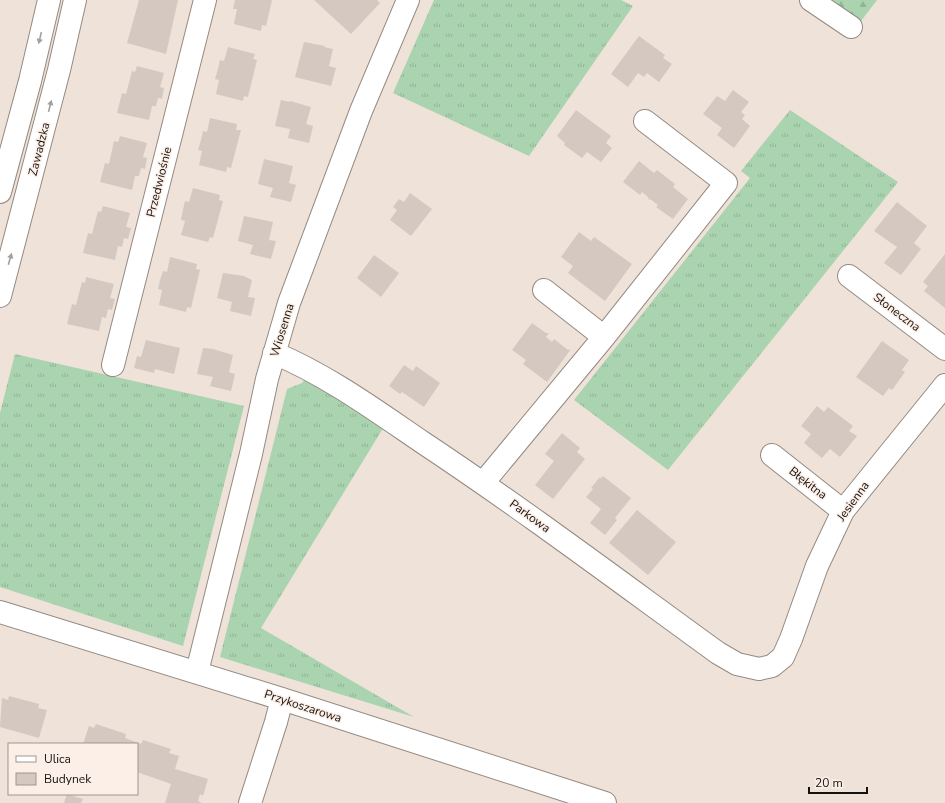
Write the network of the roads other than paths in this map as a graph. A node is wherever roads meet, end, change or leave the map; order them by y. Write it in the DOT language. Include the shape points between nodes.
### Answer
graph roads {
  1 [pos="49,0"];
  2 [pos="75,0"];
  3 [pos="205,0"];
  4 [pos="408,0"];
  5 [pos="811,0"];
  6 [pos="851,27"];
  7 [pos="645,121"];
  8 [pos="0,192"];
  9 [pos="849,276"];
  10 [pos="544,290"];
  11 [pos="0,296"];
  12 [pos="604,337"];
  13 [pos="945,349"];
  14 [pos="274,353"];
  15 [pos="113,365"];
  16 [pos="945,385"];
  17 [pos="772,455"];
  18 [pos="483,482"];
  19 [pos="843,511"];
  20 [pos="0,612"];
  21 [pos="783,657"];
  22 [pos="196,672"];
  23 [pos="282,699"];
  24 [pos="250,803"];
  25 [pos="605,803"];
  1 -- 8 [label="street, one-way"];
  11 -- 2 [label="street, Zawadzka, one-way"];
  3 -- 15 [label="street, Przedwiośnie"];
  4 -- 14 [label="street, Wiosenna" via="361,111 289,303"];
  5 -- 6 [label="street"];
  7 -- 12 [label="street" via="726,183"];
  9 -- 13 [label="street, Słoneczna"];
  10 -- 12 [label="street"];
  12 -- 18 [label="street"];
  14 -- 18 [label="street, Parkowa" via="299,363 366,404"];
  14 -- 22 [label="street, Wiosenna"];
  16 -- 19 [label="street, Jesienna"];
  17 -- 19 [label="street, Błękitna"];
  18 -- 21 [label="street, Parkowa" via="718,653 737,664 759,669 772,666"];
  19 -- 21 [label="street, Jesienna" via="817,566"];
  20 -- 22 [label="street, Przykoszarowa"];
  22 -- 23 [label="street, Przykoszarowa"];
  23 -- 24 [label="street"];
  23 -- 25 [label="street, Przykoszarowa"];
}
